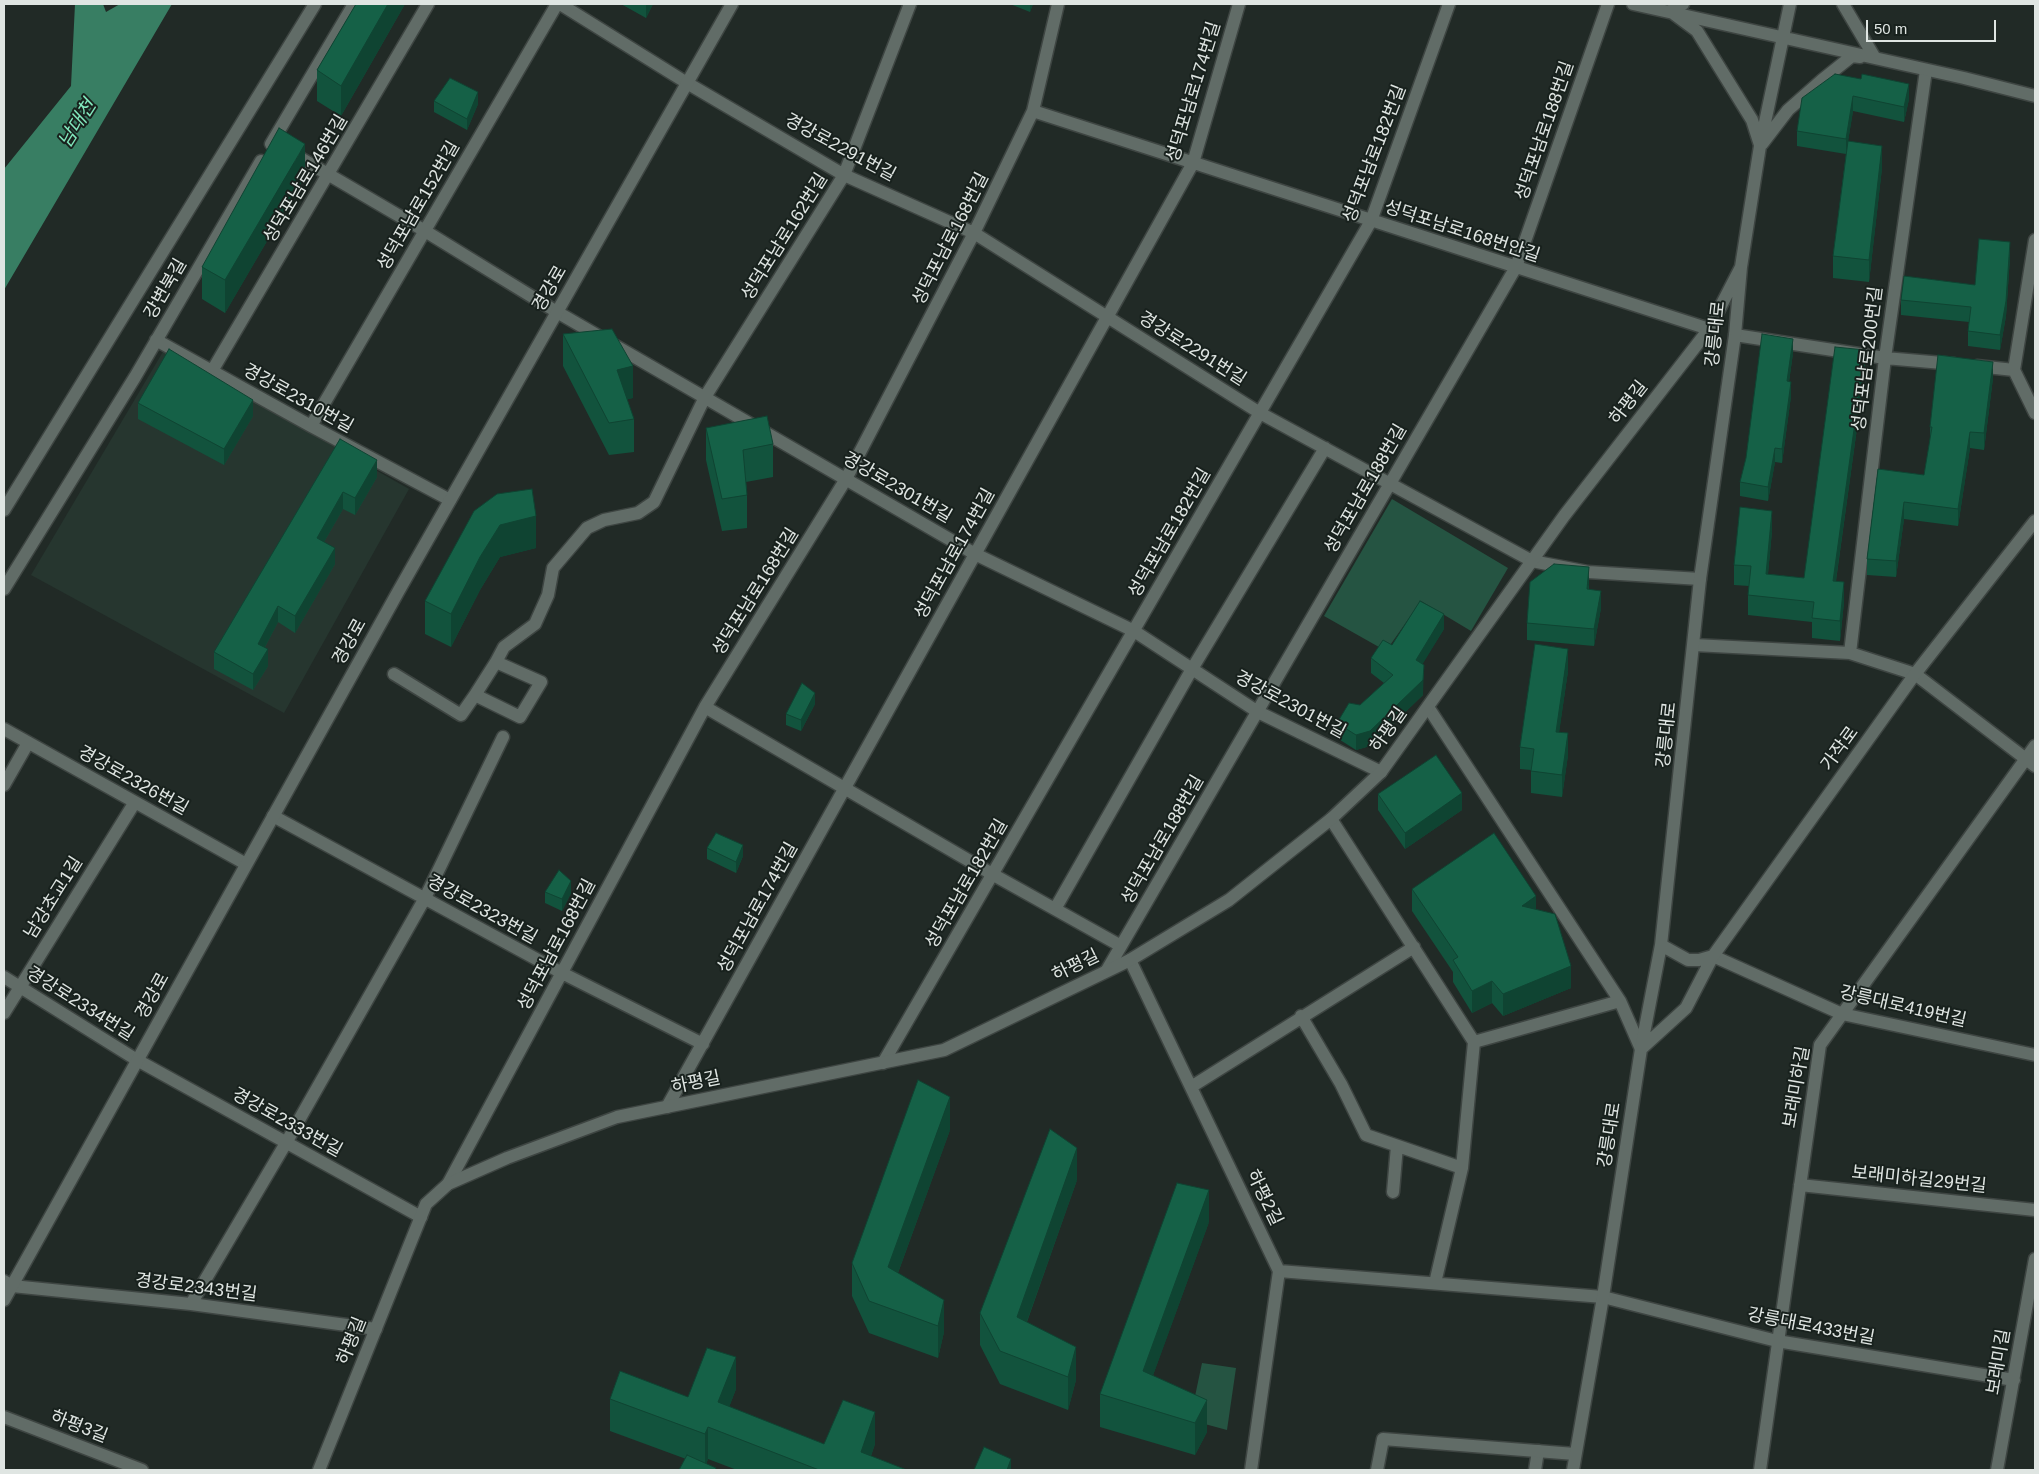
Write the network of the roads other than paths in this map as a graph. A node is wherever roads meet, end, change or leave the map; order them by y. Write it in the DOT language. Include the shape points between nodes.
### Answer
graph roads {
  1 [pos="315,4"];
  2 [pos="354,4"];
  3 [pos="428,4"];
  4 [pos="558,4"];
  5 [pos="732,4"];
  6 [pos="910,4"];
  7 [pos="1058,4"];
  8 [pos="1239,4"];
  9 [pos="1449,4"];
  10 [pos="1608,4"];
  11 [pos="1633,4"];
  12 [pos="1683,4"];
  13 [pos="1790,4"];
  14 [pos="1843,4"];
  15 [pos="1670,12"];
  16 [pos="1783,37"];
  17 [pos="1875,58"];
  18 [pos="1926,70"];
  19 [pos="687,83"];
  20 [pos="2035,96"];
  21 [pos="1034,111"];
  22 [pos="272,142"];
  23 [pos="1760,146"];
  24 [pos="1193,163"];
  25 [pos="329,175"];
  26 [pos="844,175"];
  27 [pos="1371,221"];
  28 [pos="425,231"];
  29 [pos="974,233"];
  30 [pos="2035,240"];
  31 [pos="1516,267"];
  32 [pos="1740,267"];
  33 [pos="557,312"];
  34 [pos="1108,316"];
  35 [pos="1709,329"];
  36 [pos="1735,335"];
  37 [pos="156,340"];
  38 [pos="1885,358"];
  39 [pos="2014,370"];
  40 [pos="212,371"];
  41 [pos="705,397"];
  42 [pos="1260,413"];
  43 [pos="2035,413"];
  44 [pos="311,426"];
  45 [pos="1325,448"];
  46 [pos="846,479"];
  47 [pos="1390,483"];
  48 [pos="450,500"];
  49 [pos="4,510"];
  50 [pos="2035,521"];
  51 [pos="975,554"];
  52 [pos="1532,561"];
  53 [pos="1700,579"];
  54 [pos="4,590"];
  55 [pos="1134,631"];
  56 [pos="1694,644"];
  57 [pos="1850,653"];
  58 [pos="496,662"];
  59 [pos="1192,669"];
  60 [pos="394,674"];
  61 [pos="1915,674"];
  62 [pos="475,695"];
  63 [pos="1428,706"];
  64 [pos="705,707"];
  65 [pos="1258,712"];
  66 [pos="4,729"];
  67 [pos="503,737"];
  68 [pos="28,743"];
  69 [pos="2035,746"];
  70 [pos="2030,763"];
  71 [pos="1381,772"];
  72 [pos="4,785"];
  73 [pos="845,787"];
  74 [pos="135,802"];
  75 [pos="273,816"];
  76 [pos="1331,819"];
  77 [pos="246,864"];
  78 [pos="992,874"];
  79 [pos="424,898"];
  80 [pos="1055,909"];
  81 [pos="1661,945"];
  82 [pos="1121,946"];
  83 [pos="1414,947"];
  84 [pos="1713,956"];
  85 [pos="1130,960"];
  86 [pos="1107,970"];
  87 [pos="562,973"];
  88 [pos="4,977"];
  89 [pos="19,986"];
  90 [pos="1620,1001"];
  91 [pos="4,1013"];
  92 [pos="1842,1014"];
  93 [pos="1301,1016"];
  94 [pos="1474,1042"];
  95 [pos="703,1044"];
  96 [pos="1641,1049"];
  97 [pos="2035,1055"];
  98 [pos="137,1060"];
  99 [pos="883,1063"];
  100 [pos="1191,1087"];
  101 [pos="667,1107"];
  102 [pos="286,1142"];
  103 [pos="1397,1146"];
  104 [pos="1462,1168"];
  105 [pos="448,1184"];
  106 [pos="1800,1185"];
  107 [pos="1393,1192"];
  108 [pos="2035,1210"];
  109 [pos="421,1217"];
  110 [pos="2035,1259"];
  111 [pos="1280,1271"];
  112 [pos="8,1283"];
  113 [pos="1435,1283"];
  114 [pos="1603,1297"];
  115 [pos="4,1300"];
  116 [pos="191,1304"];
  117 [pos="376,1329"];
  118 [pos="1777,1341"];
  119 [pos="2014,1380"];
  120 [pos="4,1419"];
  121 [pos="1538,1451"];
  122 [pos="1576,1454"];
  123 [pos="142,1470"];
  124 [pos="319,1470"];
  125 [pos="1251,1470"];
  126 [pos="1377,1470"];
  127 [pos="1535,1470"];
  128 [pos="1573,1470"];
  129 [pos="1760,1470"];
  130 [pos="1997,1470"];
  1 -- 49 [label="street"];
  2 -- 22 [label="street, 강변북길"];
  3 -- 25 [label="street, 성덕포남로146번길"];
  4 -- 19 [label="street, 경강로2291번길"];
  4 -- 28 [label="street, 성덕포남로152번길"];
  5 -- 19 [label="street, 경강로"];
  6 -- 26 [label="street, 성덕포남로162번길"];
  7 -- 21 [label="street, 성덕포남로168번길"];
  8 -- 24 [label="street, 성덕포남로174번길"];
  9 -- 27 [label="street, 성덕포남로182번길"];
  10 -- 31 [label="street, 성덕포남로188번길"];
  11 -- 15 [label="street"];
  12 -- 15 [label="street"];
  13 -- 16 [label="street, 강릉대로"];
  14 -- 17 [label="street"];
  15 -- 16 [label="street"];
  15 -- 23 [label="street" via="1697,31 1752,120"];
  16 -- 17 [label="street"];
  16 -- 23 [label="street, 강릉대로"];
  17 -- 18 [label="street"];
  17 -- 23 [label="street" via="1852,56 1788,110"];
  18 -- 20 [label="street"];
  18 -- 38 [label="street, 성덕포남로200번길"];
  19 -- 26 [label="street, 경강로2291번길"];
  19 -- 33 [label="street, 경강로"];
  21 -- 24 [label="street, 성덕포남로168번안길"];
  21 -- 29 [label="street, 성덕포남로168번길"];
  22 -- 25 [label="street, 경강로2301번길"];
  22 -- 37 [label="street, 강변북길"];
  23 -- 32 [label="street, 강릉대로"];
  24 -- 27 [label="street, 성덕포남로168번안길"];
  24 -- 34 [label="street, 성덕포남로174번길"];
  25 -- 28 [label="street, 경강로2301번길"];
  25 -- 40 [label="street, 성덕포남로146번길"];
  26 -- 29 [label="street, 경강로2291번길"];
  26 -- 41 [label="street, 성덕포남로162번길"];
  27 -- 31 [label="street, 성덕포남로168번안길"];
  27 -- 42 [label="street, 성덕포남로182번길"];
  28 -- 33 [label="street, 경강로2301번길"];
  28 -- 44 [label="street, 성덕포남로152번길"];
  29 -- 34 [label="street, 경강로2291번길"];
  29 -- 46 [label="street, 성덕포남로168번길"];
  30 -- 39 [label="street"];
  31 -- 35 [label="street, 성덕포남로168번안길"];
  31 -- 47 [label="street, 성덕포남로188번길"];
  32 -- 35 [label="street, 하평길"];
  32 -- 36 [label="street, 강릉대로"];
  33 -- 41 [label="street, 경강로2301번길"];
  33 -- 48 [label="street, 경강로"];
  34 -- 42 [label="street, 경강로2291번길"];
  34 -- 51 [label="street, 성덕포남로174번길"];
  35 -- 52 [label="street, 하평길"];
  36 -- 38 [label="street"];
  36 -- 53 [label="street, 강릉대로"];
  37 -- 40 [label="street, 경강로2310번길"];
  37 -- 54 [label="street, 강변북길"];
  38 -- 39 [label="street"];
  38 -- 57 [label="street, 성덕포남로200번길"];
  39 -- 43 [label="street"];
  40 -- 44 [label="street, 경강로2310번길"];
  41 -- 46 [label="street, 경강로2301번길"];
  41 -- 58 [label="street, 성덕포남로162번길" via="654,502 638,513 604,520 587,528 553,568 548,595 535,624 504,647"];
  42 -- 45 [label="street, 경강로2291번길"];
  42 -- 55 [label="street, 성덕포남로182번길"];
  44 -- 48 [label="street, 경강로2310번길"];
  45 -- 47 [label="street, 경강로2291번길"];
  45 -- 59 [label="street"];
  46 -- 51 [label="street, 경강로2301번길"];
  46 -- 64 [label="street, 성덕포남로168번길"];
  47 -- 52 [label="street, 경강로2291번길"];
  47 -- 65 [label="street, 성덕포남로188번길"];
  48 -- 75 [label="street, 경강로"];
  50 -- 61 [label="street, 가작로"];
  51 -- 55 [label="street, 경강로2301번길"];
  51 -- 73 [label="street, 성덕포남로174번길"];
  52 -- 53 [label="street, 경강로2291번길" via="1588,572"];
  52 -- 63 [label="street, 하평길"];
  53 -- 56 [label="street, 강릉대로"];
  55 -- 59 [label="street, 경강로2301번길"];
  55 -- 78 [label="street, 성덕포남로182번길"];
  56 -- 57 [label="street"];
  56 -- 81 [label="street, 강릉대로"];
  57 -- 61 [label="street"];
  58 -- 62 [label="street, 성덕포남로162번길"];
  58 -- 62 [label="street" via="541,682 520,717"];
  59 -- 65 [label="street, 경강로2301번길"];
  59 -- 80 [label="street"];
  60 -- 62 [label="street, 성덕포남로162번길" via="462,715"];
  61 -- 70 [label="street"];
  61 -- 84 [label="street, 가작로"];
  63 -- 71 [label="street, 하평길"];
  63 -- 90 [label="street"];
  64 -- 73 [label="street"];
  64 -- 87 [label="street, 성덕포남로168번길"];
  65 -- 71 [label="street, 경강로2301번길"];
  65 -- 82 [label="street, 성덕포남로188번길"];
  66 -- 68 [label="street, 경강로2326번길"];
  67 -- 79 [label="street"];
  68 -- 72 [label="street"];
  68 -- 74 [label="street, 경강로2326번길"];
  69 -- 70 [label="street, 보래미하길"];
  70 -- 92 [label="street, 보래미하길"];
  71 -- 76 [label="street, 하평길"];
  73 -- 78 [label="street"];
  73 -- 95 [label="street, 성덕포남로174번길"];
  74 -- 77 [label="street, 경강로2326번길"];
  74 -- 89 [label="street, 남강초교1길"];
  75 -- 77 [label="street, 경강로"];
  75 -- 79 [label="street, 경강로2323번길"];
  76 -- 83 [label="street"];
  76 -- 85 [label="street, 하평길" via="1229,900"];
  77 -- 98 [label="street, 경강로"];
  78 -- 80 [label="street"];
  78 -- 99 [label="street, 성덕포남로182번길"];
  79 -- 87 [label="street, 경강로2323번길"];
  79 -- 102 [label="street"];
  80 -- 82 [label="street"];
  81 -- 84 [label="street" via="1688,960"];
  81 -- 96 [label="street, 강릉대로"];
  82 -- 86 [label="street, 성덕포남로188번길"];
  83 -- 93 [label="street"];
  83 -- 94 [label="street"];
  84 -- 92 [label="street, 강릉대로419번길"];
  84 -- 96 [label="street, 가작로" via="1686,1008"];
  85 -- 86 [label="street, 하평길"];
  85 -- 100 [label="street, 하평2길"];
  86 -- 99 [label="street, 하평길" via="944,1050"];
  87 -- 95 [label="street, 경강로2323번길"];
  87 -- 105 [label="street, 성덕포남로168번길"];
  88 -- 89 [label="street, 경강로2334번길"];
  89 -- 91 [label="street, 남강초교1길"];
  89 -- 98 [label="street, 경강로2334번길"];
  90 -- 94 [label="street"];
  90 -- 96 [label="street"];
  92 -- 97 [label="street, 강릉대로419번길"];
  92 -- 106 [label="street, 보래미하길" via="1820,1045"];
  93 -- 100 [label="street"];
  93 -- 103 [label="street" via="1341,1084 1366,1135"];
  94 -- 104 [label="street"];
  95 -- 101 [label="street, 성덕포남로174번길"];
  96 -- 114 [label="street, 강릉대로"];
  98 -- 102 [label="street, 경강로2333번길"];
  98 -- 112 [label="street, 경강로"];
  99 -- 101 [label="street, 하평길"];
  100 -- 111 [label="street, 하평2길"];
  101 -- 105 [label="street, 하평길" via="617,1117"];
  102 -- 109 [label="street, 경강로2333번길"];
  102 -- 116 [label="street"];
  103 -- 104 [label="street"];
  103 -- 107 [label="street"];
  104 -- 113 [label="street"];
  105 -- 109 [label="street, 하평길" via="426,1204"];
  106 -- 108 [label="street, 보래미하길29번길"];
  106 -- 118 [label="street, 보래미하길"];
  109 -- 117 [label="street, 하평길"];
  110 -- 119 [label="street, 보래미길"];
  111 -- 113 [label="street, 강릉대로433번길"];
  111 -- 125 [label="street"];
  112 -- 115 [label="street, 경강로"];
  112 -- 116 [label="street, 경강로2343번길"];
  113 -- 114 [label="street, 강릉대로433번길"];
  114 -- 118 [label="street, 강릉대로433번길"];
  114 -- 122 [label="street, 강릉대로"];
  116 -- 117 [label="street, 경강로2343번길"];
  117 -- 124 [label="street, 하평길"];
  118 -- 119 [label="street, 강릉대로433번길"];
  118 -- 129 [label="street, 보래미하길"];
  119 -- 130 [label="street, 보래미길"];
  120 -- 123 [label="street, 하평3길"];
  121 -- 122 [label="street"];
  121 -- 126 [label="street" via="1383,1439"];
  121 -- 127 [label="street"];
  122 -- 128 [label="street, 강릉대로"];
}
